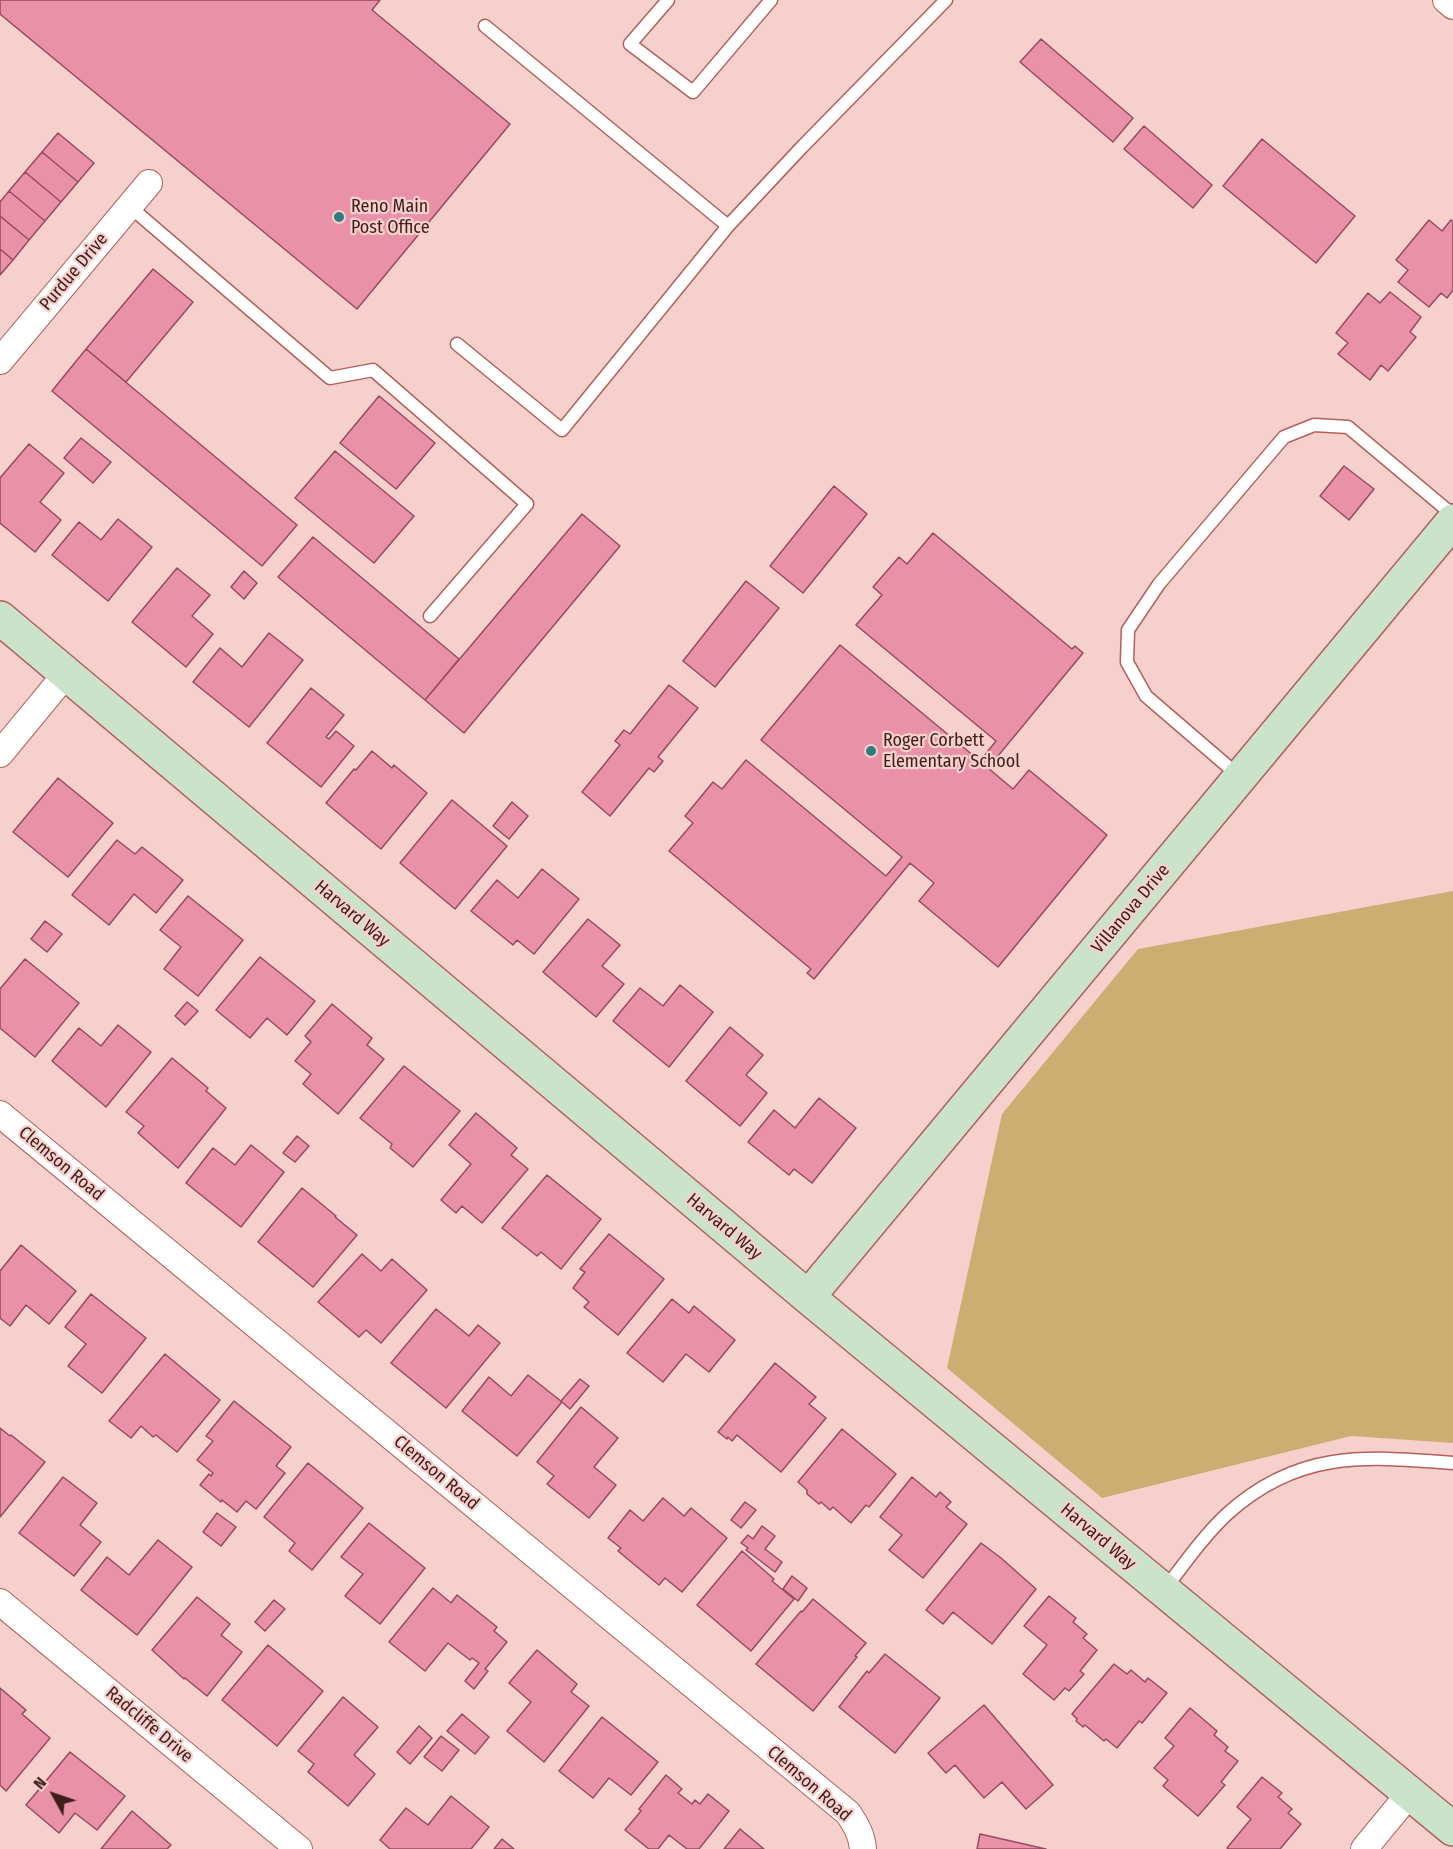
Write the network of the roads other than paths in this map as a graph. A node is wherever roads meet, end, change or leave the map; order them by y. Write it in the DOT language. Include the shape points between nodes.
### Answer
graph roads {
  1 [pos="668,0"];
  2 [pos="771,0"];
  3 [pos="946,0"];
  4 [pos="1446,0"];
  5 [pos="1453,6"];
  6 [pos="485,26"];
  7 [pos="149,183"];
  8 [pos="129,206"];
  9 [pos="728,226"];
  10 [pos="457,344"];
  11 [pos="0,361"];
  12 [pos="1453,515"];
  13 [pos="1453,521"];
  14 [pos="430,616"];
  15 [pos="0,618"];
  16 [pos="66,674"];
  17 [pos="0,754"];
  18 [pos="1240,777"];
  19 [pos="0,1114"];
  20 [pos="808,1297"];
  21 [pos="1453,1463"];
  22 [pos="1163,1591"];
  23 [pos="0,1602"];
  24 [pos="1410,1793"];
  25 [pos="1453,1829"];
  26 [pos="862,1844"];
  27 [pos="299,1849"];
  28 [pos="1364,1849"];
  1 -- 2 [label="lane" via="630,44 693,92"];
  3 -- 9 [label="lane"];
  4 -- 5 [label="street"];
  6 -- 9 [label="lane"];
  7 -- 8 [label="street, Purdue Drive"];
  8 -- 11 [label="street, Purdue Drive"];
  8 -- 14 [label="lane" via="330,378 373,370 527,504"];
  9 -- 10 [label="lane" via="562,430"];
  12 -- 18 [label="lane" via="1348,427 1314,425 1284,437 1159,584 1128,630 1127,662 1146,696"];
  13 -- 18 [label="street, Villanova Drive"];
  15 -- 16 [label="street, Harvard Way"];
  16 -- 17 [label="street"];
  16 -- 20 [label="street, Harvard Way"];
  18 -- 20 [label="street, Villanova Drive"];
  19 -- 26 [label="street, Clemson Road" via="848,1813"];
  20 -- 22 [label="street, Harvard Way"];
  21 -- 22 [label="lane" via="1352,1459 1285,1475 1225,1516"];
  22 -- 24 [label="street, Harvard Way"];
  23 -- 27 [label="street, Radcliffe Drive"];
  24 -- 25 [label="street, Harvard Way"];
  24 -- 28 [label="street"];
}
